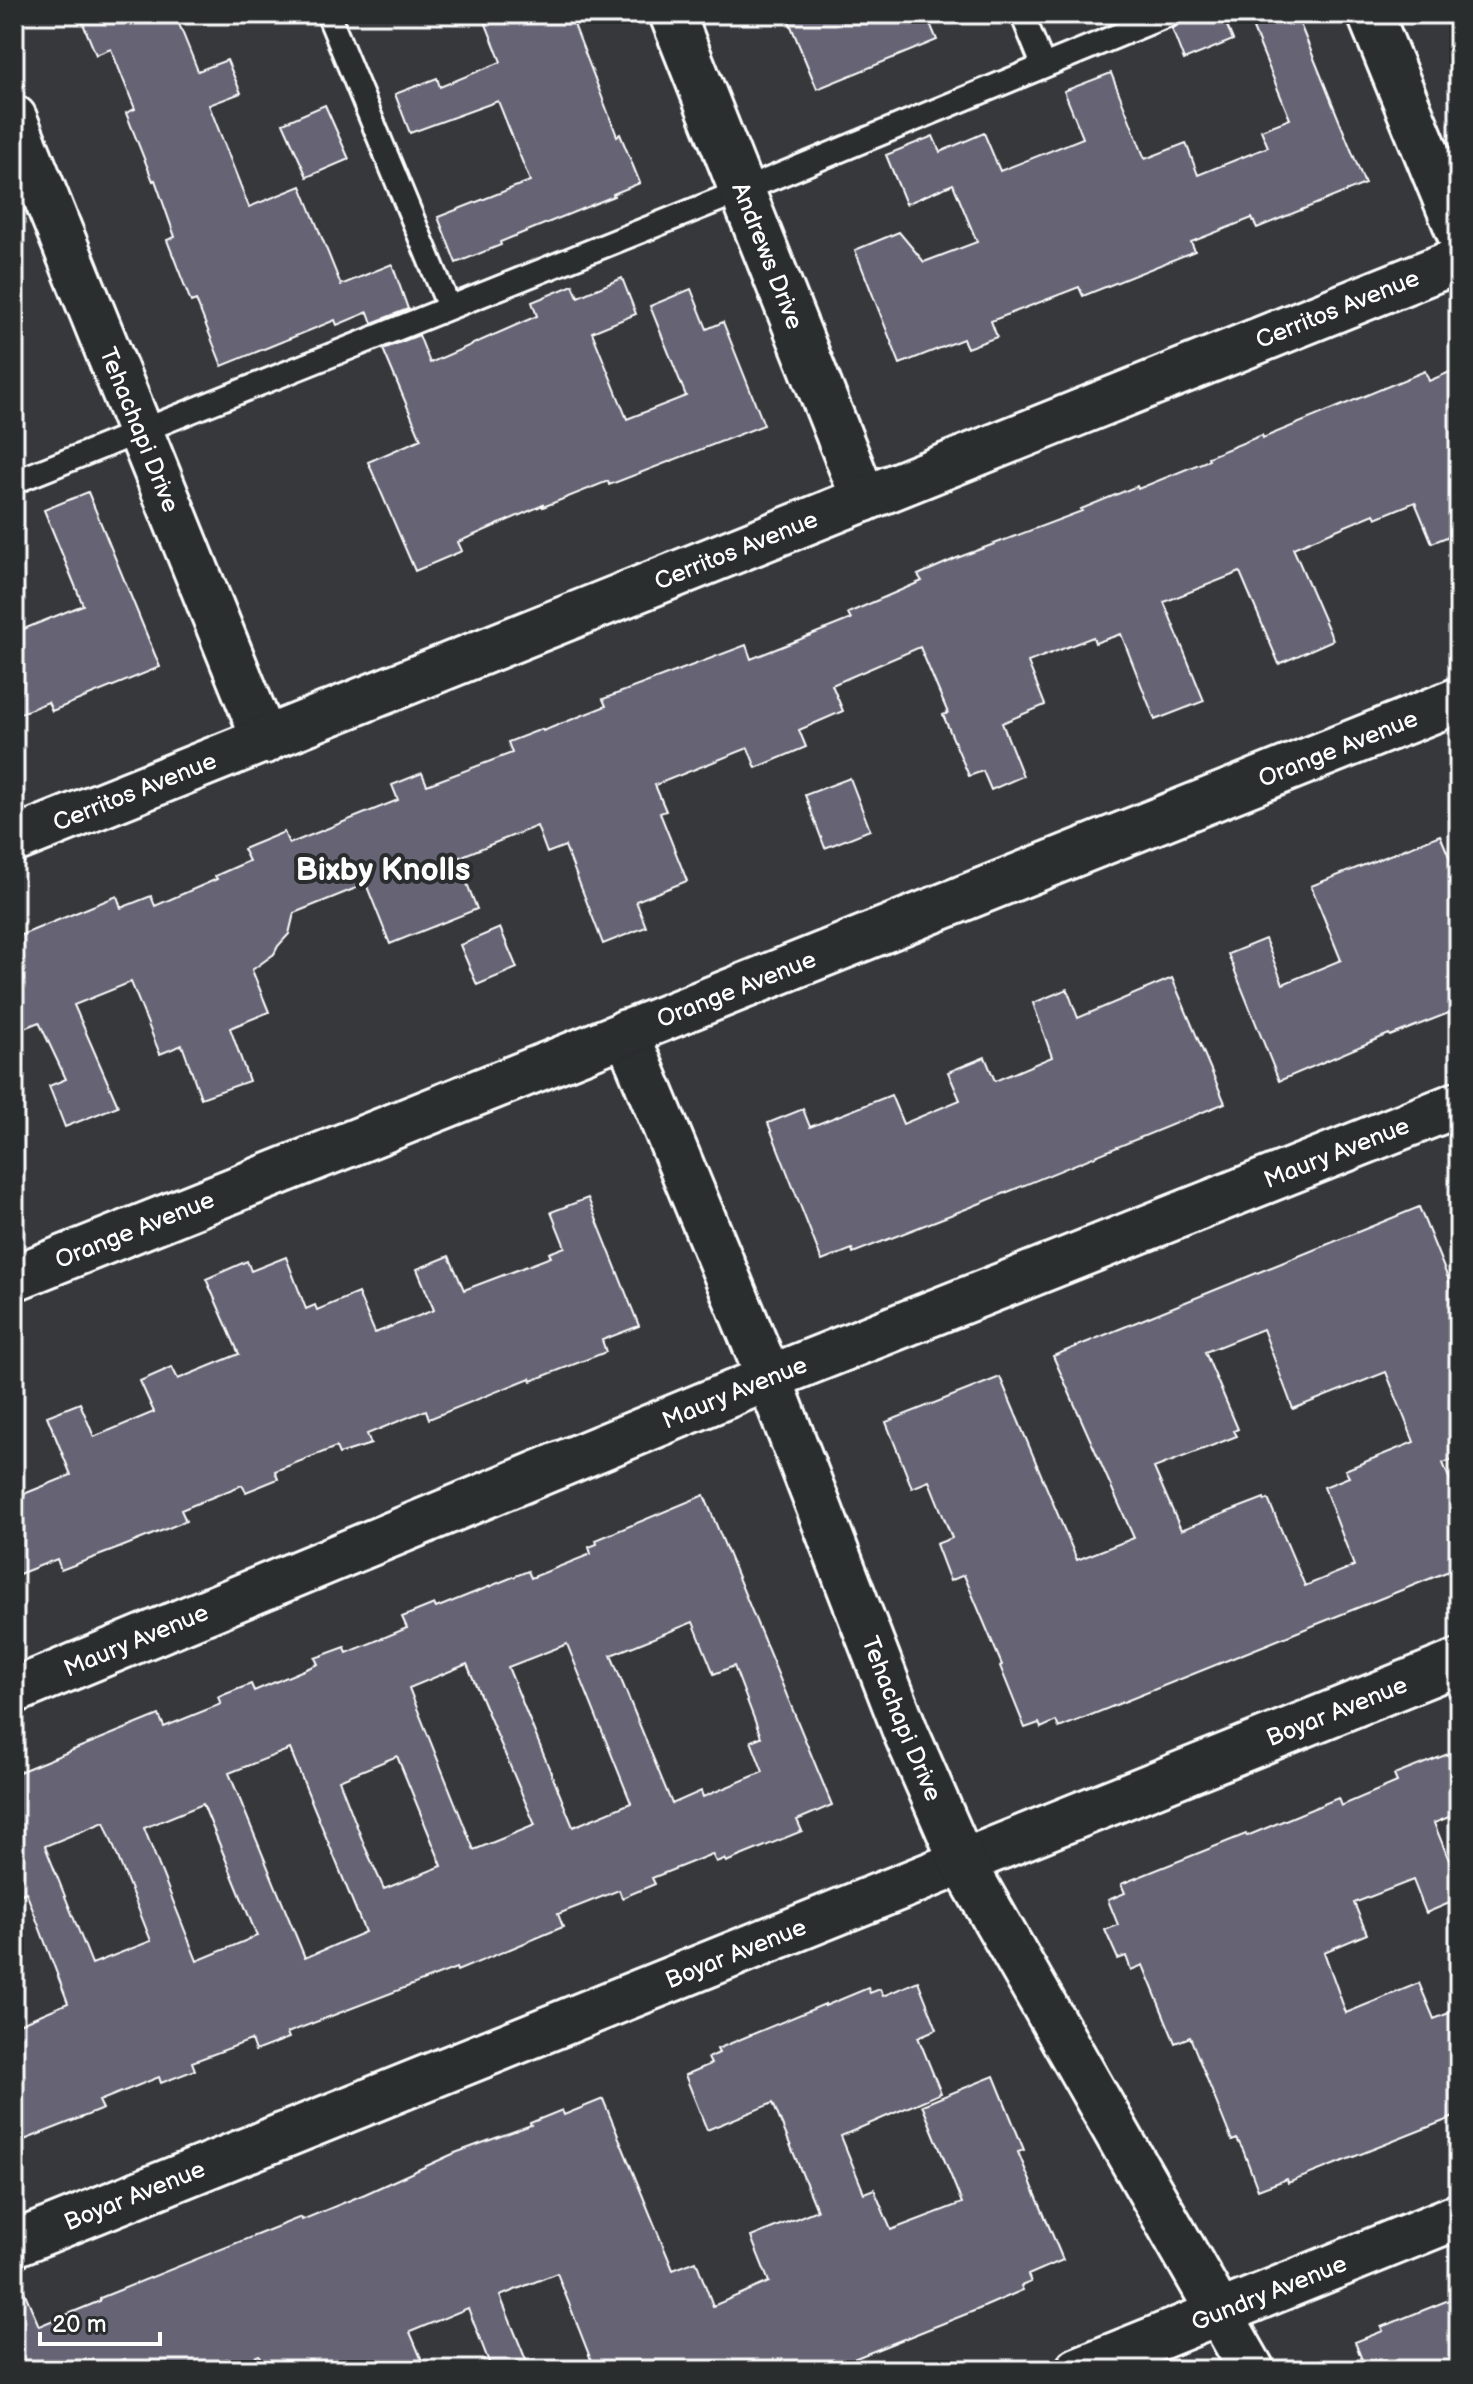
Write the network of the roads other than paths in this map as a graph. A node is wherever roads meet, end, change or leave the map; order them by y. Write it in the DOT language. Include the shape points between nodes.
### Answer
graph roads {
  1 [pos="328,14"];
  2 [pos="672,14"];
  3 [pos="1022,14"];
  4 [pos="1170,14"];
  5 [pos="1370,14"];
  6 [pos="1043,65"];
  7 [pos="14,118"];
  8 [pos="741,191"];
  9 [pos="1459,232"];
  10 [pos="1459,260"];
  11 [pos="449,307"];
  12 [pos="140,431"];
  13 [pos="14,482"];
  14 [pos="864,499"];
  15 [pos="1459,700"];
  16 [pos="265,741"];
  17 [pos="14,840"];
  18 [pos="626,1032"];
  19 [pos="1459,1104"];
  20 [pos="14,1278"];
  21 [pos="769,1378"];
  22 [pos="1459,1662"];
  23 [pos="14,1691"];
  24 [pos="962,1861"];
  25 [pos="1459,2216"];
  26 [pos="14,2244"];
  27 [pos="1218,2314"];
  28 [pos="1078,2370"];
  29 [pos="1252,2370"];
  1 -- 11 [label="lane"];
  2 -- 8 [label="street, Andrews Drive"];
  3 -- 6 [label="lane"];
  4 -- 6 [label="lane"];
  5 -- 9 [label="street"];
  6 -- 8 [label="lane"];
  7 -- 12 [label="street, Tehachapi Drive"];
  8 -- 11 [label="lane"];
  8 -- 14 [label="street, Andrews Drive"];
  10 -- 14 [label="street, Cerritos Avenue"];
  11 -- 12 [label="lane"];
  12 -- 13 [label="lane"];
  12 -- 16 [label="street, Tehachapi Drive"];
  14 -- 16 [label="street, Cerritos Avenue"];
  15 -- 18 [label="street, Orange Avenue"];
  16 -- 17 [label="street, Cerritos Avenue"];
  18 -- 20 [label="street, Orange Avenue"];
  18 -- 21 [label="street, Tehachapi Drive"];
  19 -- 21 [label="street, Maury Avenue"];
  21 -- 23 [label="street, Maury Avenue"];
  21 -- 24 [label="street, Tehachapi Drive" via="906,1733"];
  22 -- 24 [label="street, Boyar Avenue"];
  24 -- 26 [label="street, Boyar Avenue"];
  24 -- 27 [label="street, Tehachapi Drive"];
  25 -- 27 [label="street, Gundry Avenue"];
  27 -- 28 [label="street, Gundry Avenue"];
  27 -- 29 [label="street, Tehachapi Drive"];
}
